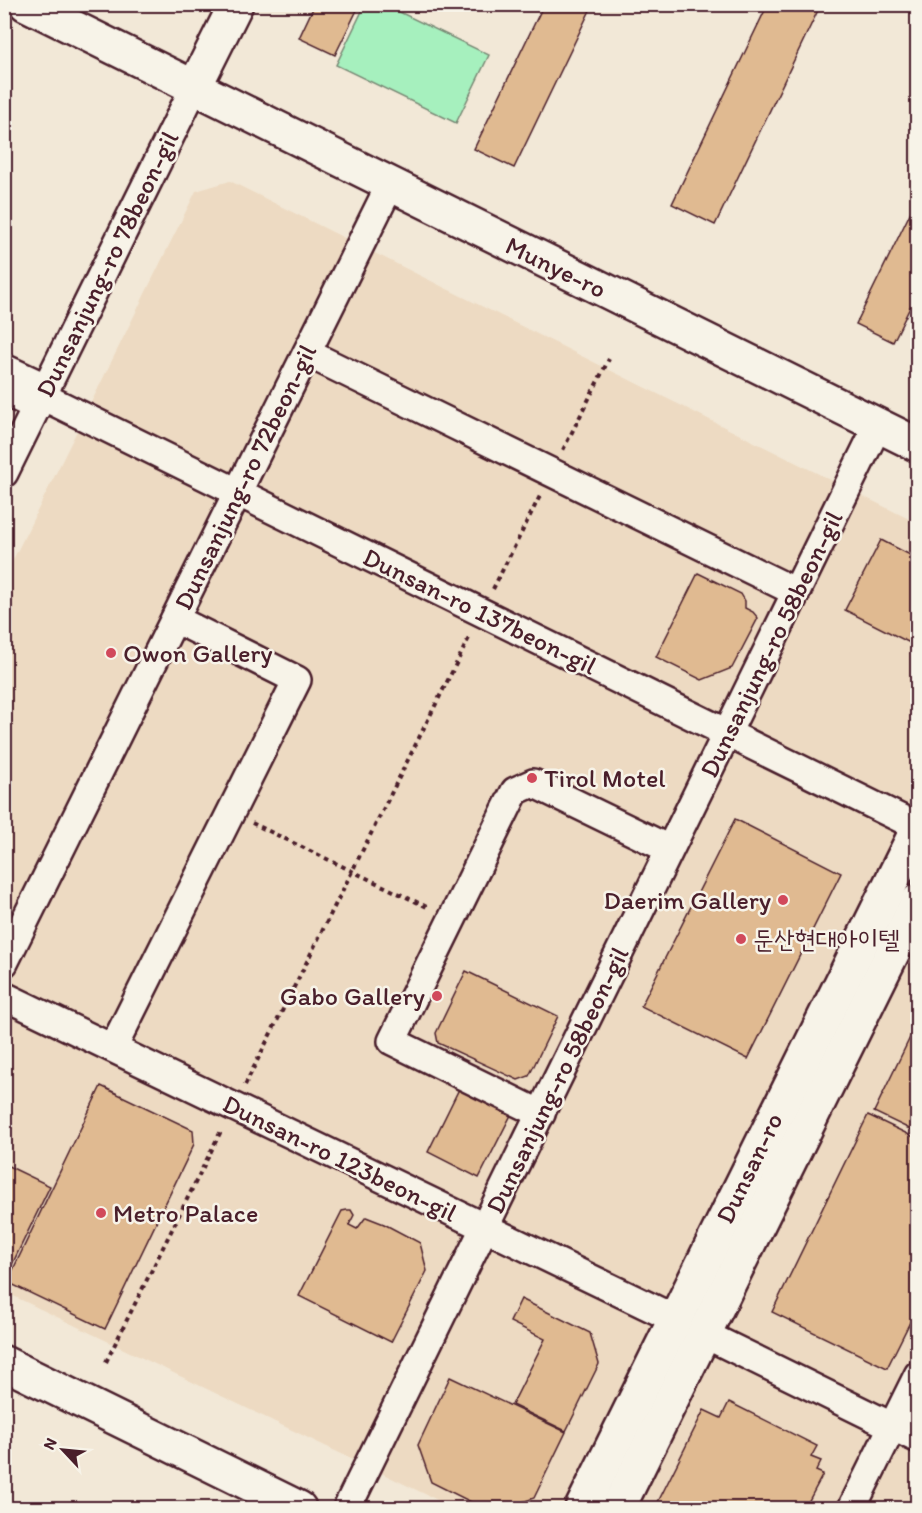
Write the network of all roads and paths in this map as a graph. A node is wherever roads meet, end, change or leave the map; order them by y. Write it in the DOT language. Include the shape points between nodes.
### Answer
graph roads {
  1 [pos="26,4"];
  2 [pos="236,4"];
  3 [pos="194,88"];
  4 [pos="390,185"];
  5 [pos="307,353"];
  6 [pos="609,359"];
  7 [pos="4,368"];
  8 [pos="4,391"];
  9 [pos="42,397"];
  10 [pos="878,425"];
  11 [pos="918,445"];
  12 [pos="562,452"];
  13 [pos="4,473"];
  14 [pos="237,492"];
  15 [pos="542,492"];
  16 [pos="796,592"];
  17 [pos="482,612"];
  18 [pos="175,620"];
  19 [pos="727,733"];
  20 [pos="231,813"];
  21 [pos="918,827"];
  22 [pos="669,849"];
  23 [pos="352,871"];
  24 [pos="918,901"];
  25 [pos="452,919"];
  26 [pos="4,963"];
  27 [pos="4,996"];
  28 [pos="113,1048"];
  29 [pos="234,1107"];
  30 [pos="541,1114"];
  31 [pos="485,1228"];
  32 [pos="675,1319"];
  33 [pos="704,1334"];
  34 [pos="106,1362"];
  35 [pos="4,1363"];
  36 [pos="918,1376"];
  37 [pos="892,1426"];
  38 [pos="918,1439"];
  39 [pos="298,1509"];
  40 [pos="347,1509"];
  41 [pos="582,1509"];
  42 [pos="618,1509"];
  43 [pos="852,1509"];
  1 -- 3 [label="main road, Munye-ro"];
  2 -- 3 [label="main road"];
  3 -- 4 [label="main road, Munye-ro"];
  3 -- 9 [label="street, Dunsanjung-ro 78beon-gil"];
  4 -- 5 [label="street, Dunsanjung-ro 72beon-gil"];
  4 -- 10 [label="main road, Munye-ro"];
  5 -- 14 [label="street, Dunsanjung-ro 72beon-gil"];
  5 -- 16 [label="street"];
  6 -- 12 [label="path"];
  7 -- 9 [label="street"];
  8 -- 9 [label="street"];
  9 -- 13 [label="street, Dunsanjung-ro 78beon-gil"];
  9 -- 14 [label="street, Dunsan-ro 137beon-gil"];
  10 -- 11 [label="main road, Munye-ro"];
  10 -- 16 [label="street, Dunsanjung-ro 58beon-gil"];
  14 -- 17 [label="street, Dunsan-ro 137beon-gil"];
  14 -- 18 [label="street, Dunsanjung-ro 72beon-gil"];
  15 -- 17 [label="path"];
  16 -- 19 [label="street, Dunsanjung-ro 58beon-gil"];
  17 -- 19 [label="street, Dunsan-ro 137beon-gil"];
  17 -- 23 [label="path"];
  18 -- 20 [label="street" via="297,680"];
  18 -- 26 [label="street, Dunsanjung-ro 72beon-gil"];
  19 -- 21 [label="street, Dunsan-ro 137beon-gil"];
  19 -- 22 [label="street, Dunsanjung-ro 58beon-gil"];
  20 -- 23 [label="path"];
  20 -- 28 [label="street"];
  21 -- 32 [label="main road, Dunsan-ro"];
  22 -- 25 [label="street" via="533,783 515,791"];
  22 -- 30 [label="street, Dunsanjung-ro 58beon-gil"];
  23 -- 25 [label="path"];
  23 -- 29 [label="path"];
  24 -- 33 [label="main road, Dunsan-ro"];
  25 -- 30 [label="street" via="392,1041"];
  27 -- 28 [label="street, Dunsan-ro 123beon-gil"];
  28 -- 29 [label="street, Dunsan-ro 123beon-gil"];
  29 -- 31 [label="street, Dunsan-ro 123beon-gil"];
  29 -- 34 [label="path"];
  30 -- 31 [label="street, Dunsanjung-ro 58beon-gil"];
  31 -- 32 [label="street, Dunsan-ro 123beon-gil"];
  31 -- 40 [label="street, Dunsanjung-ro 58beon-gil"];
  32 -- 41 [label="main road, Dunsan-ro"];
  33 -- 37 [label="street"];
  33 -- 42 [label="main road, Dunsan-ro"];
  35 -- 39 [label="main road"];
  36 -- 37 [label="street"];
  37 -- 38 [label="street"];
  37 -- 43 [label="street"];
}
